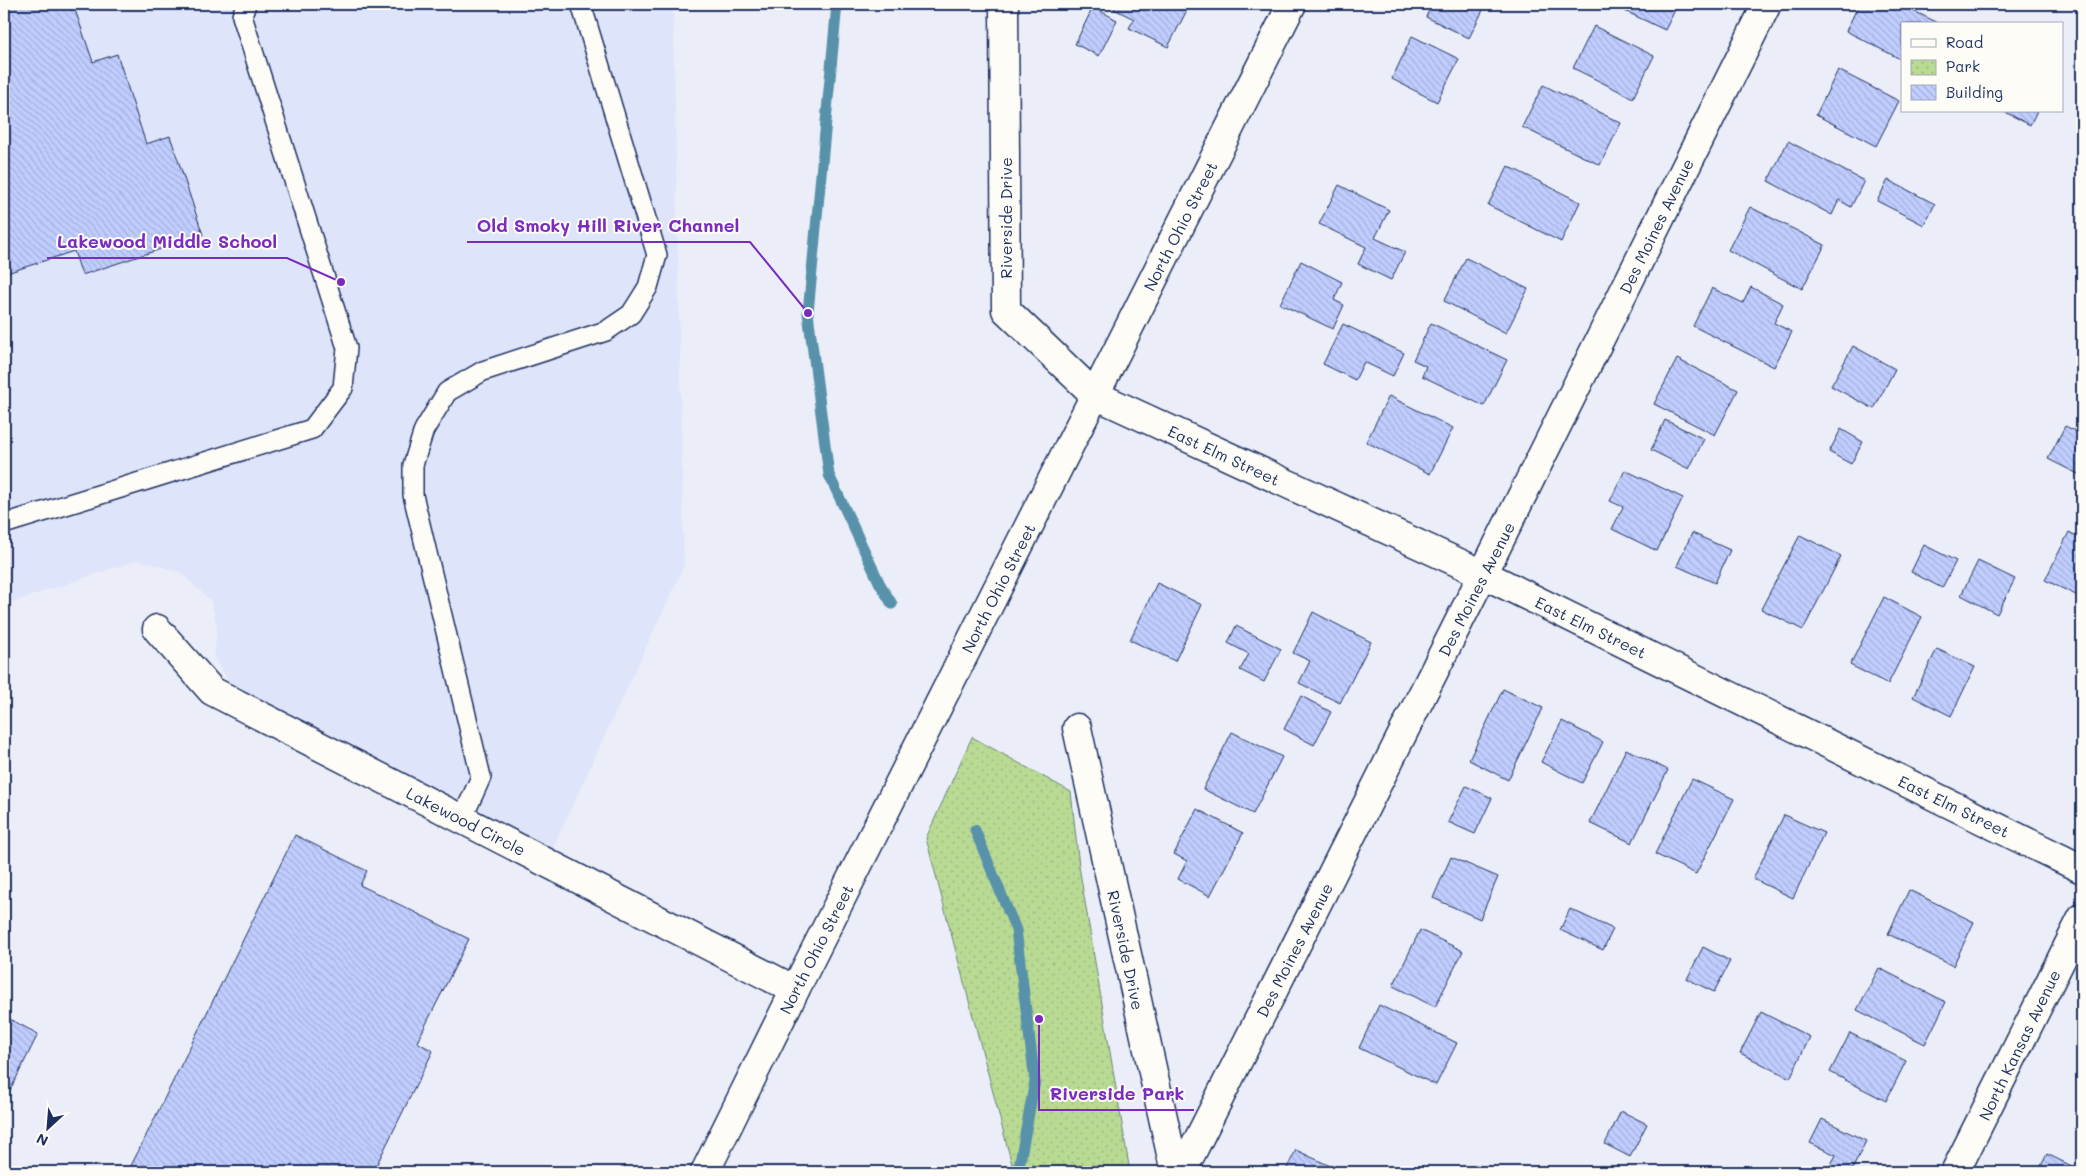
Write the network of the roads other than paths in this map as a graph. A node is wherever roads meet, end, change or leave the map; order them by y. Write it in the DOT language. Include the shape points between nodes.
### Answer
graph roads {
  1 [pos="246,4"];
  2 [pos="581,4"];
  3 [pos="1004,4"];
  4 [pos="1292,4"];
  5 [pos="1767,4"];
  6 [pos="1095,395"];
  7 [pos="4,524"];
  8 [pos="1483,574"];
  9 [pos="157,629"];
  10 [pos="1077,728"];
  11 [pos="462,819"];
  12 [pos="2082,869"];
  13 [pos="2082,918"];
  14 [pos="795,990"];
  15 [pos="705,1172"];
  16 [pos="1175,1172"];
  17 [pos="1182,1172"];
  18 [pos="1956,1172"];
  1 -- 7 [label="lane" via="242,16 347,348 343,388 312,429"];
  2 -- 11 [label="lane" via="657,255 648,287 631,314 606,331 483,371 447,392 424,430 413,466 413,495 481,778"];
  3 -- 6 [label="street, Riverside Drive" via="1006,310"];
  4 -- 6 [label="street, North Ohio Street"];
  5 -- 8 [label="street, Des Moines Avenue"];
  6 -- 8 [label="street, East Elm Street"];
  6 -- 14 [label="street, North Ohio Street"];
  8 -- 12 [label="street, East Elm Street"];
  8 -- 17 [label="street, Des Moines Avenue"];
  9 -- 11 [label="street, Lakewood Circle" via="212,691"];
  10 -- 16 [label="street, Riverside Drive"];
  11 -- 14 [label="street, Lakewood Circle"];
  13 -- 18 [label="street, North Kansas Avenue"];
  14 -- 15 [label="street, North Ohio Street"];
}
